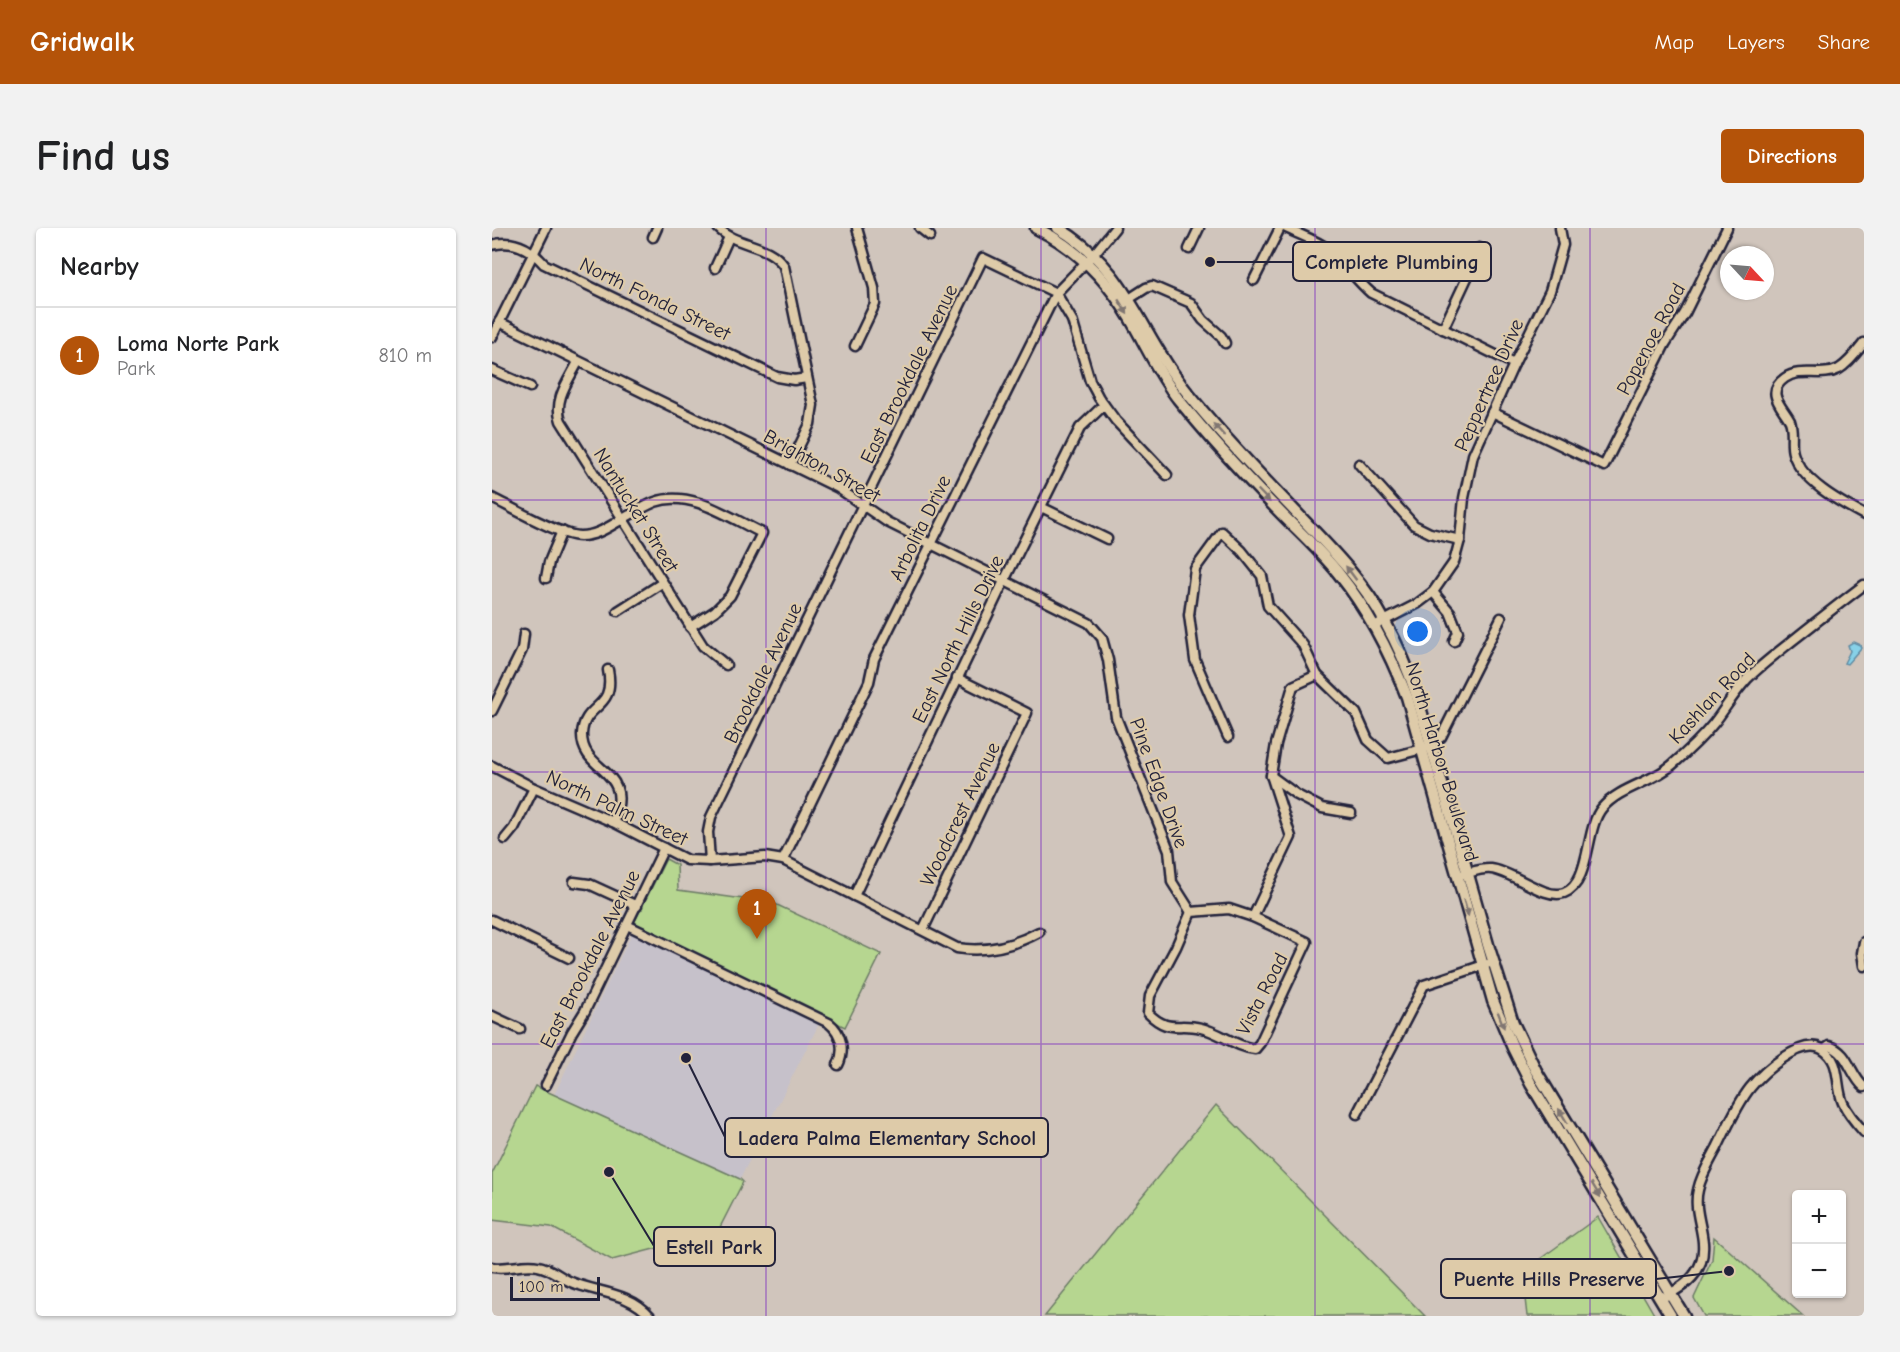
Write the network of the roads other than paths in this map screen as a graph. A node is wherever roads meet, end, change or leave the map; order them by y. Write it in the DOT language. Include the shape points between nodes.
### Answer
graph roads {
  1 [pos="546,228"];
  2 [pos="718,228"];
  3 [pos="857,228"];
  4 [pos="920,228"];
  5 [pos="1036,228"];
  6 [pos="1058,228"];
  7 [pos="1115,228"];
  8 [pos="1199,228"];
  9 [pos="1280,228"];
  10 [pos="1286,228"];
  11 [pos="1560,228"];
  12 [pos="1726,228"];
  13 [pos="930,236"];
  14 [pos="729,237"];
  15 [pos="492,245"];
  16 [pos="1479,248"];
  17 [pos="1189,249"];
  18 [pos="534,252"];
  19 [pos="1090,258"];
  20 [pos="715,268"];
  21 [pos="1254,280"];
  22 [pos="1056,293"];
  23 [pos="1130,299"];
  24 [pos="499,322"];
  25 [pos="1443,329"];
  26 [pos="492,337"];
  27 [pos="1225,343"];
  28 [pos="1864,343"];
  29 [pos="855,346"];
  30 [pos="578,362"];
  31 [pos="1514,364"];
  32 [pos="492,370"];
  33 [pos="807,378"];
  34 [pos="530,387"];
  35 [pos="1104,405"];
  36 [pos="1492,412"];
  37 [pos="1359,464"];
  38 [pos="790,465"];
  39 [pos="1167,475"];
  40 [pos="492,498"];
  41 [pos="864,504"];
  42 [pos="1041,507"];
  43 [pos="1864,515"];
  44 [pos="622,519"];
  45 [pos="561,531"];
  46 [pos="1107,539"];
  47 [pos="1460,540"];
  48 [pos="931,544"];
  49 [pos="546,578"];
  50 [pos="1004,581"];
  51 [pos="662,583"];
  52 [pos="1864,585"];
  53 [pos="1432,592"];
  54 [pos="618,611"];
  55 [pos="1501,618"];
  56 [pos="1385,621"];
  57 [pos="1374,626"];
  58 [pos="690,627"];
  59 [pos="524,634"];
  60 [pos="1454,641"];
  61 [pos="1108,660"];
  62 [pos="726,665"];
  63 [pos="608,670"];
  64 [pos="1317,675"];
  65 [pos="957,678"];
  66 [pos="492,711"];
  67 [pos="1228,737"];
  68 [pos="1426,748"];
  69 [pos="492,766"];
  70 [pos="1271,776"];
  71 [pos="534,788"];
  72 [pos="1351,813"];
  73 [pos="613,822"];
  74 [pos="505,839"];
  75 [pos="664,848"];
  76 [pos="783,860"];
  77 [pos="710,861"];
  78 [pos="1463,874"];
  79 [pos="574,882"];
  80 [pos="854,896"];
  81 [pos="637,906"];
  82 [pos="1191,912"];
  83 [pos="1253,917"];
  84 [pos="492,920"];
  85 [pos="627,925"];
  86 [pos="923,930"];
  87 [pos="1040,932"];
  88 [pos="1864,942"];
  89 [pos="569,958"];
  90 [pos="1488,963"];
  91 [pos="1864,966"];
  92 [pos="492,1016"];
  93 [pos="520,1029"];
  94 [pos="1824,1050"];
  95 [pos="838,1065"];
  96 [pos="546,1085"];
  97 [pos="1864,1087"];
  98 [pos="1357,1114"];
  99 [pos="1864,1132"];
  100 [pos="492,1268"];
  101 [pos="1671,1293"];
  102 [pos="1661,1299"];
  103 [pos="650,1316"];
  104 [pos="1671,1316"];
  105 [pos="1684,1316"];
  1 -- 18 [label="street"];
  2 -- 14 [label="street"];
  3 -- 29 [label="street" via="875,304"];
  4 -- 13 [label="street"];
  5 -- 19 [label="main road, North Harbor Boulevard"];
  6 -- 19 [label="main road, North Harbor Boulevard" via="1072,236"];
  7 -- 19 [label="street, Arbolita Drive"];
  8 -- 17 [label="street"];
  9 -- 21 [label="street"];
  10 -- 25 [label="street" via="1327,249 1371,293"];
  11 -- 31 [label="street, Peppertree Drive" via="1563,245 1550,291"];
  12 -- 36 [label="street, Popenoe Road" via="1604,466"];
  14 -- 20 [label="street"];
  14 -- 33 [label="street" via="771,252 784,266"];
  15 -- 18 [label="street, North Fonda Street" via="510,243"];
  16 -- 25 [label="street"];
  18 -- 24 [label="street"];
  18 -- 33 [label="street, North Fonda Street" via="544,264 777,377"];
  19 -- 22 [label="street, Arbolita Drive"];
  19 -- 23 [label="main road, North Harbor Boulevard" via="1114,276"];
  19 -- 57 [label="main road, North Harbor Boulevard, one-way" via="1177,397 1257,489 1333,566"];
  22 -- 35 [label="street" via="1072,320 1090,381"];
  22 -- 41 [label="street, East Brookdale Avenue" via="983,258"];
  22 -- 48 [label="street, Arbolita Drive"];
  23 -- 27 [label="street" via="1152,286 1188,302"];
  56 -- 23 [label="main road, North Harbor Boulevard, one-way" via="1331,549 1185,391"];
  24 -- 26 [label="street"];
  24 -- 30 [label="street, Brighton Street"];
  25 -- 31 [label="street"];
  28 -- 43 [label="street" via="1836,370 1797,373 1784,379 1776,397 1790,421 1792,450 1801,470"];
  30 -- 38 [label="street, Brighton Street"];
  30 -- 44 [label="street, Nantucket Street" via="557,404 558,413"];
  31 -- 36 [label="street, Peppertree Drive"];
  32 -- 34 [label="street"];
  33 -- 38 [label="street" via="813,414"];
  35 -- 39 [label="street"];
  35 -- 42 [label="street, East North Hills Drive" via="1080,428"];
  36 -- 47 [label="street, Peppertree Drive" via="1473,455"];
  37 -- 47 [label="street" via="1414,525"];
  38 -- 41 [label="street, Brighton Street"];
  40 -- 45 [label="street"];
  41 -- 48 [label="street, Brighton Street" via="887,522"];
  41 -- 77 [label="street, Brookdale Avenue" via="711,817"];
  42 -- 46 [label="street"];
  42 -- 50 [label="street, East North Hills Drive"];
  44 -- 45 [label="street" via="592,535 576,536"];
  44 -- 51 [label="street, Nantucket Street"];
  44 -- 58 [label="street" via="655,502 680,499 704,505 762,533 730,596"];
  45 -- 49 [label="street"];
  47 -- 53 [label="street, Peppertree Drive" via="1454,562"];
  48 -- 50 [label="street, Brighton Street"];
  48 -- 76 [label="street, Arbolita Drive"];
  50 -- 61 [label="street, Brighton Street" via="1089,623 1102,638"];
  50 -- 65 [label="street, East North Hills Drive"];
  51 -- 54 [label="street"];
  51 -- 58 [label="street, Nantucket Street"];
  52 -- 78 [label="street, Kashlan Road" via="1752,675 1712,726 1670,767 1604,806 1593,824 1581,873 1569,890 1551,893 1490,869"];
  53 -- 56 [label="street, Peppertree Drive"];
  53 -- 60 [label="street" via="1450,612 1458,632"];
  55 -- 68 [label="street" via="1441,737"];
  56 -- 57 [label="street, Peppertree Drive"];
  56 -- 68 [label="main road, North Harbor Boulevard" via="1410,675"];
  57 -- 68 [label="main road, North Harbor Boulevard" via="1392,660"];
  58 -- 62 [label="street, Nantucket Street" via="703,646"];
  59 -- 66 [label="street" via="522,650"];
  61 -- 82 [label="street, Pine Edge Drive" via="1116,717 1169,850 1172,882"];
  63 -- 73 [label="street" via="607,698 591,712 582,734 587,753 619,791 620,802"];
  64 -- 67 [label="street" via="1303,645 1268,606 1262,576 1222,532 1195,569 1189,615 1195,660"];
  64 -- 68 [label="street" via="1356,713 1368,740 1388,758"];
  64 -- 70 [label="street" via="1293,686"];
  65 -- 80 [label="street, East North Hills Drive"];
  65 -- 86 [label="street, Woodcrest Avenue" via="1027,713"];
  68 -- 78 [label="main road, North Harbor Boulevard"];
  69 -- 71 [label="street, North Palm Street"];
  70 -- 72 [label="street" via="1322,808"];
  70 -- 83 [label="street" via="1291,837"];
  71 -- 73 [label="street, North Palm Street"];
  71 -- 74 [label="street"];
  73 -- 75 [label="street, North Palm Street"];
  75 -- 77 [label="street, North Palm Street" via="687,860"];
  75 -- 81 [label="street, East Brookdale Avenue"];
  76 -- 77 [label="street, North Palm Street" via="765,857"];
  76 -- 80 [label="street, North Palm Street"];
  78 -- 90 [label="main road, North Harbor Boulevard"];
  79 -- 81 [label="street" via="589,884"];
  80 -- 86 [label="street, North Palm Street"];
  81 -- 85 [label="street, East Brookdale Avenue"];
  82 -- 83 [label="street, Vista Road" via="1229,909"];
  82 -- 83 [label="street, Vista Road" via="1150,996 1148,1013 1157,1022 1173,1027 1199,1027 1243,1048 1255,1049 1307,942"];
  84 -- 89 [label="street"];
  85 -- 95 [label="street" via="829,1023 839,1035 842,1057"];
  85 -- 96 [label="street, East Brookdale Avenue"];
  86 -- 87 [label="street, North Palm Street" via="963,949 1000,948"];
  88 -- 91 [label="street"];
  90 -- 98 [label="street" via="1424,985"];
  101 -- 90 [label="main road, North Harbor Boulevard, one-way" via="1536,1071"];
  90 -- 102 [label="main road, North Harbor Boulevard, one-way" via="1502,1024 1521,1066"];
  92 -- 93 [label="street"];
  94 -- 97 [label="street" via="1828,1046 1837,1050"];
  94 -- 99 [label="street" via="1837,1071 1841,1100"];
  94 -- 101 [label="street" via="1812,1047 1791,1053 1761,1077 1739,1105 1698,1189 1696,1201 1704,1238 1701,1263 1689,1282"];
  100 -- 103 [label="street" via="542,1266 570,1282 634,1302"];
  101 -- 102 [label="street"];
  101 -- 105 [label="main road, North Harbor Boulevard"];
  102 -- 104 [label="main road, North Harbor Boulevard"];
}
